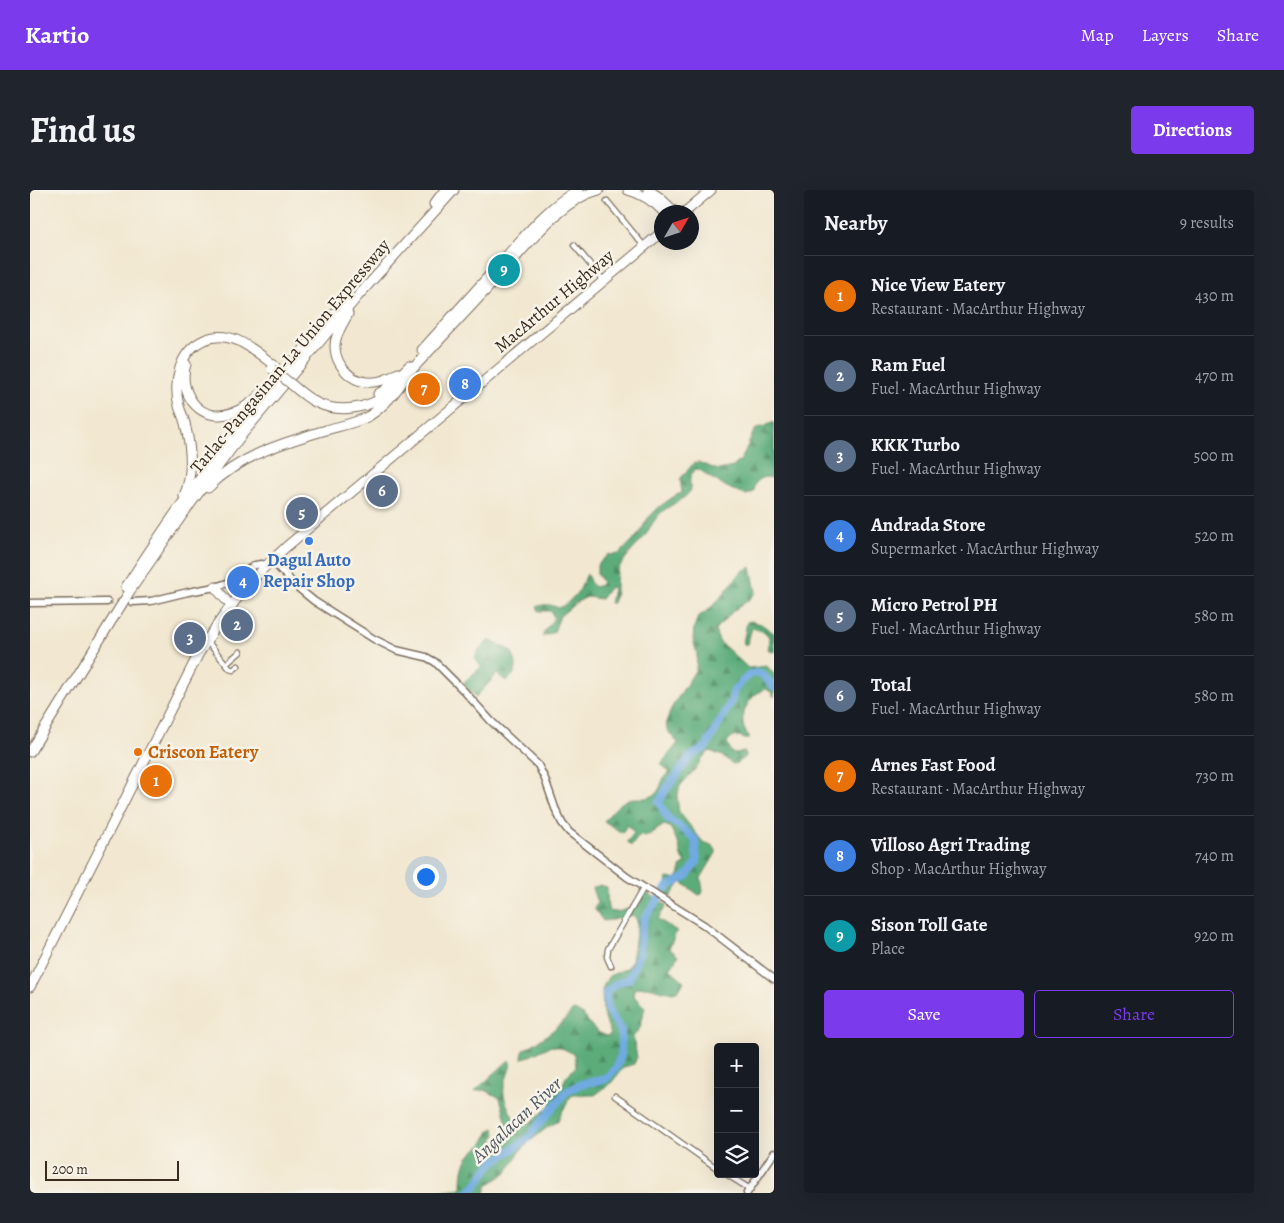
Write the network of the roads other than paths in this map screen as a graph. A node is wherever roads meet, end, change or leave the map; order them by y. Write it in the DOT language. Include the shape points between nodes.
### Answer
graph roads {
  1 [pos="445,190"];
  2 [pos="454,190"];
  3 [pos="578,190"];
  4 [pos="599,190"];
  5 [pos="628,190"];
  6 [pos="648,190"];
  7 [pos="712,190"];
  8 [pos="607,201"];
  9 [pos="657,205"];
  10 [pos="667,205"];
  11 [pos="694,205"];
  12 [pos="654,238"];
  13 [pos="574,245"];
  14 [pos="644,246"];
  15 [pos="501,268"];
  16 [pos="603,280"];
  17 [pos="358,296"];
  18 [pos="274,368"];
  19 [pos="409,370"];
  20 [pos="282,374"];
  21 [pos="181,510"];
  22 [pos="269,563"];
  23 [pos="215,587"];
  24 [pos="107,602"];
  25 [pos="132,602"];
  26 [pos="30,603"];
  27 [pos="232,607"];
  28 [pos="207,641"];
  29 [pos="240,652"];
  30 [pos="226,664"];
  31 [pos="238,666"];
  32 [pos="30,743"];
  33 [pos="30,752"];
  34 [pos="644,888"];
  35 [pos="611,966"];
  36 [pos="774,979"];
  37 [pos="30,988"];
  38 [pos="615,1096"];
  39 [pos="774,1153"];
  40 [pos="714,1166"];
  41 [pos="731,1178"];
  42 [pos="749,1191"];
  1 -- 20 [label="highway, Tarlac-Pangasinan-La Union Expressway"];
  2 -- 17 [label="highway, Tarlac-Pangasinan-La Union Expressway"];
  3 -- 15 [label="highway" via="551,209"];
  4 -- 15 [label="highway" via="589,192 556,214"];
  5 -- 9 [label="highway"];
  6 -- 10 [label="highway"];
  7 -- 11 [label="highway"];
  8 -- 14 [label="street"];
  12 -- 14 [label="highway, MacArthur Highway"];
  13 -- 16 [label="street"];
  14 -- 16 [label="highway, MacArthur Highway"];
  15 -- 19 [label="highway"];
  16 -- 22 [label="highway, MacArthur Highway"];
  17 -- 19 [label="highway" via="336,336 337,358 342,367 355,380 364,382 379,382"];
  17 -- 21 [label="highway, Tarlac-Pangasinan-La Union Expressway"];
  18 -- 19 [label="highway" via="320,399 346,404 375,396"];
  18 -- 20 [label="highway" via="238,345 216,341 201,346 191,355 183,382 187,394 198,408 220,415 244,408"];
  18 -- 21 [label="highway" via="251,348 228,337 213,337 199,342 182,359 176,385 178,405 186,425 190,470"];
  19 -- 21 [label="highway" via="391,398 369,416 273,447 238,464"];
  20 -- 21 [label="highway, Tarlac-Pangasinan-La Union Expressway" via="234,433"];
  21 -- 32 [label="highway, Tarlac-Pangasinan-La Union Expressway" via="110,610"];
  21 -- 33 [label="highway, Tarlac-Pangasinan-La Union Expressway"];
  22 -- 23 [label="street" via="256,566"];
  22 -- 27 [label="highway, MacArthur Highway"];
  22 -- 34 [label="street" via="314,601 382,643 431,660 538,765 565,827"];
  23 -- 25 [label="street" via="152,601"];
  23 -- 27 [label="highway"];
  24 -- 26 [label="street"];
  27 -- 28 [label="highway, MacArthur Highway"];
  28 -- 30 [label="street"];
  28 -- 37 [label="highway, MacArthur Highway"];
  29 -- 30 [label="street"];
  30 -- 31 [label="street" via="231,670"];
  34 -- 35 [label="street" via="608,949"];
  34 -- 36 [label="street" via="704,925"];
  38 -- 40 [label="street"];
  39 -- 42 [label="street"];
  41 -- 42 [label="street"];
}
